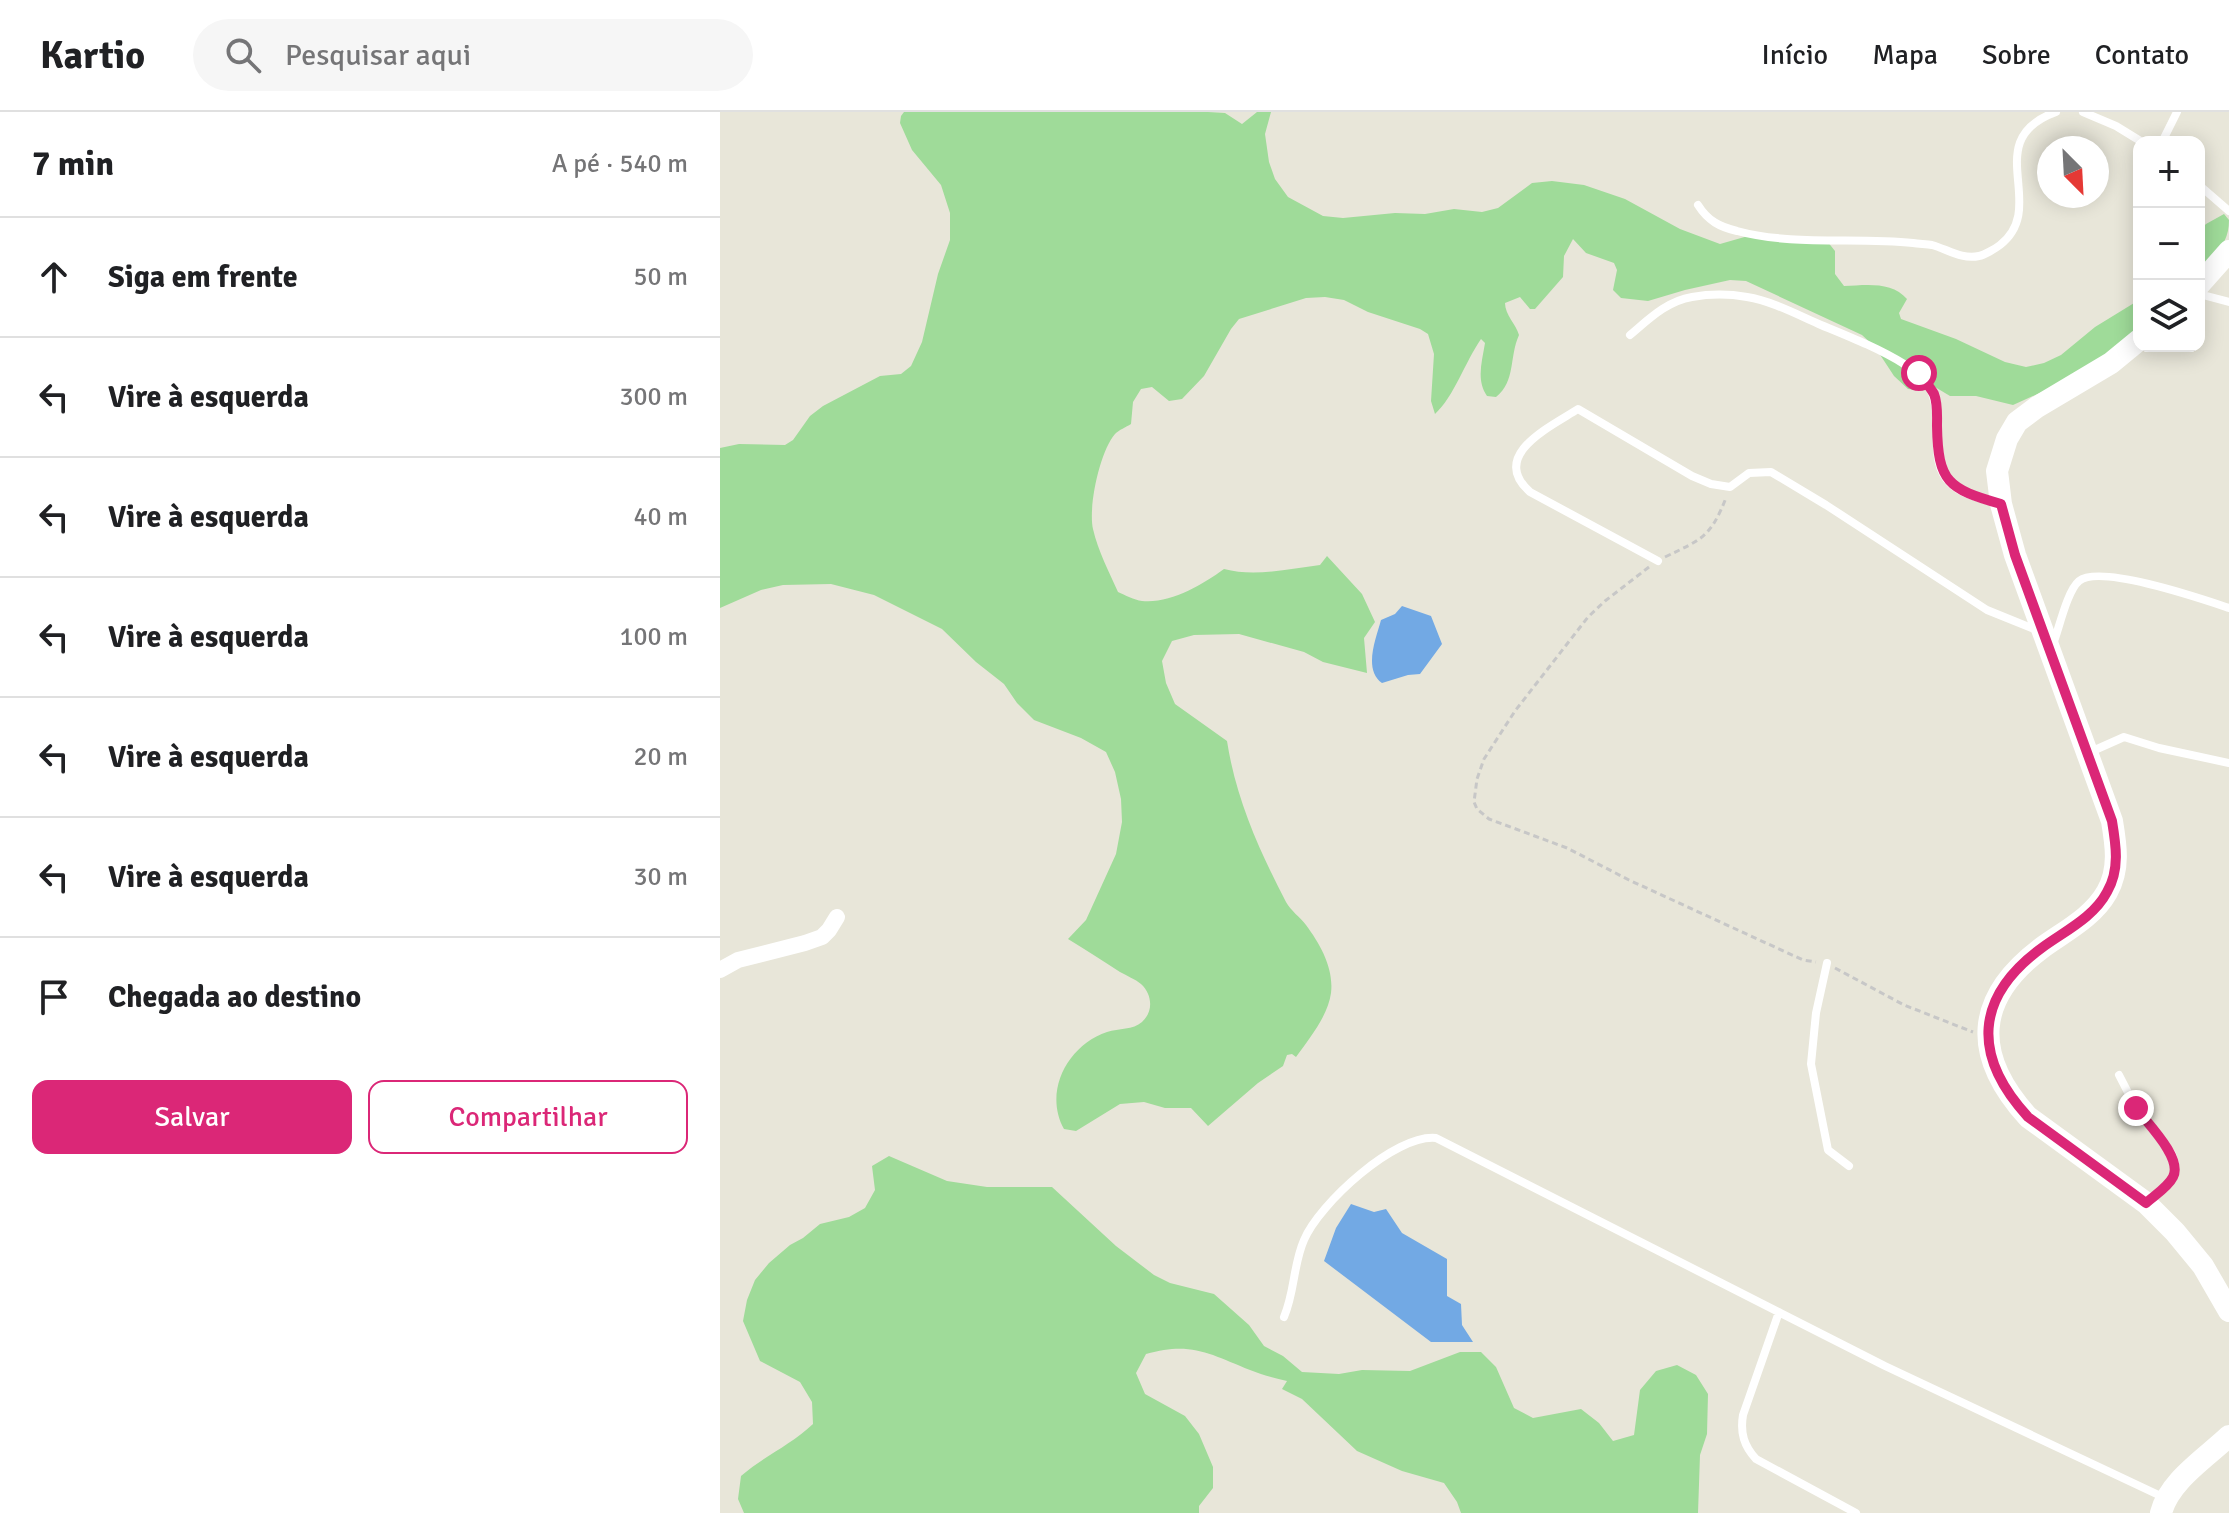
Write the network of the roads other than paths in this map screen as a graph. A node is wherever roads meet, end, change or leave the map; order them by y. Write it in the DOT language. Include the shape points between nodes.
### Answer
graph roads {
  1 [pos="2056,112"];
  2 [pos="2083,112"];
  3 [pos="2177,112"];
  4 [pos="2133,136"];
  5 [pos="2165,136"];
  6 [pos="2205,190"];
  7 [pos="1698,205"];
  8 [pos="2229,211"];
  9 [pos="2229,251"];
  10 [pos="2203,280"];
  11 [pos="2205,296"];
  12 [pos="2229,302"];
  13 [pos="1630,335"];
  14 [pos="2133,345"];
  15 [pos="2001,504"];
  16 [pos="1658,561"];
  17 [pos="2229,608"];
  18 [pos="2047,642"];
  19 [pos="2087,753"];
  20 [pos="2229,763"];
  21 [pos="837,917"];
  22 [pos="1827,963"];
  23 [pos="720,970"];
  24 [pos="2119,1075"];
  25 [pos="1849,1166"];
  26 [pos="2146,1203"];
  27 [pos="2229,1311"];
  28 [pos="1779,1312"];
  29 [pos="1284,1317"];
  30 [pos="2229,1436"];
  31 [pos="2164,1506"];
  32 [pos="1856,1513"];
  1 -- 7 [label="lane" via="2039,118 2023,134 2016,152 2020,203 2015,226 2001,245 1978,256 1958,256 1932,245 1738,232 1716,225"];
  2 -- 4 [label="lane"];
  3 -- 5 [label="lane"];
  6 -- 8 [label="lane"];
  9 -- 10 [label="main road"];
  11 -- 12 [label="lane"];
  13 -- 15 [label="lane" via="1665,306 1693,296 1722,295 1770,304 1881,350 1919,373 1934,395 1938,456 1950,483"];
  14 -- 15 [label="main road" via="2017,422 1997,471"];
  15 -- 18 [label="main road"];
  16 -- 18 [label="lane" via="1520,483 1516,463 1531,439 1578,409 1711,484 1730,487 1749,473 1771,472 1987,610"];
  17 -- 18 [label="lane" via="2152,584 2090,576 2072,589"];
  18 -- 19 [label="main road"];
  19 -- 20 [label="lane" via="2124,737"];
  19 -- 26 [label="main road" via="2112,821 2114,877 2099,905 2007,979 1996,997 1989,1037 1995,1070 2028,1117"];
  21 -- 23 [label="street" via="822,937"];
  22 -- 25 [label="lane" via="1811,1064 1828,1150"];
  24 -- 26 [label="lane" via="2175,1164 2173,1179"];
  26 -- 27 [label="main road" via="2203,1266"];
  28 -- 29 [label="lane" via="1425,1137 1389,1153 1322,1211 1303,1243"];
  28 -- 31 [label="lane"];
  28 -- 32 [label="lane" via="1743,1415 1743,1439 1756,1459"];
  30 -- 31 [label="main road" via="2177,1483"];
}
